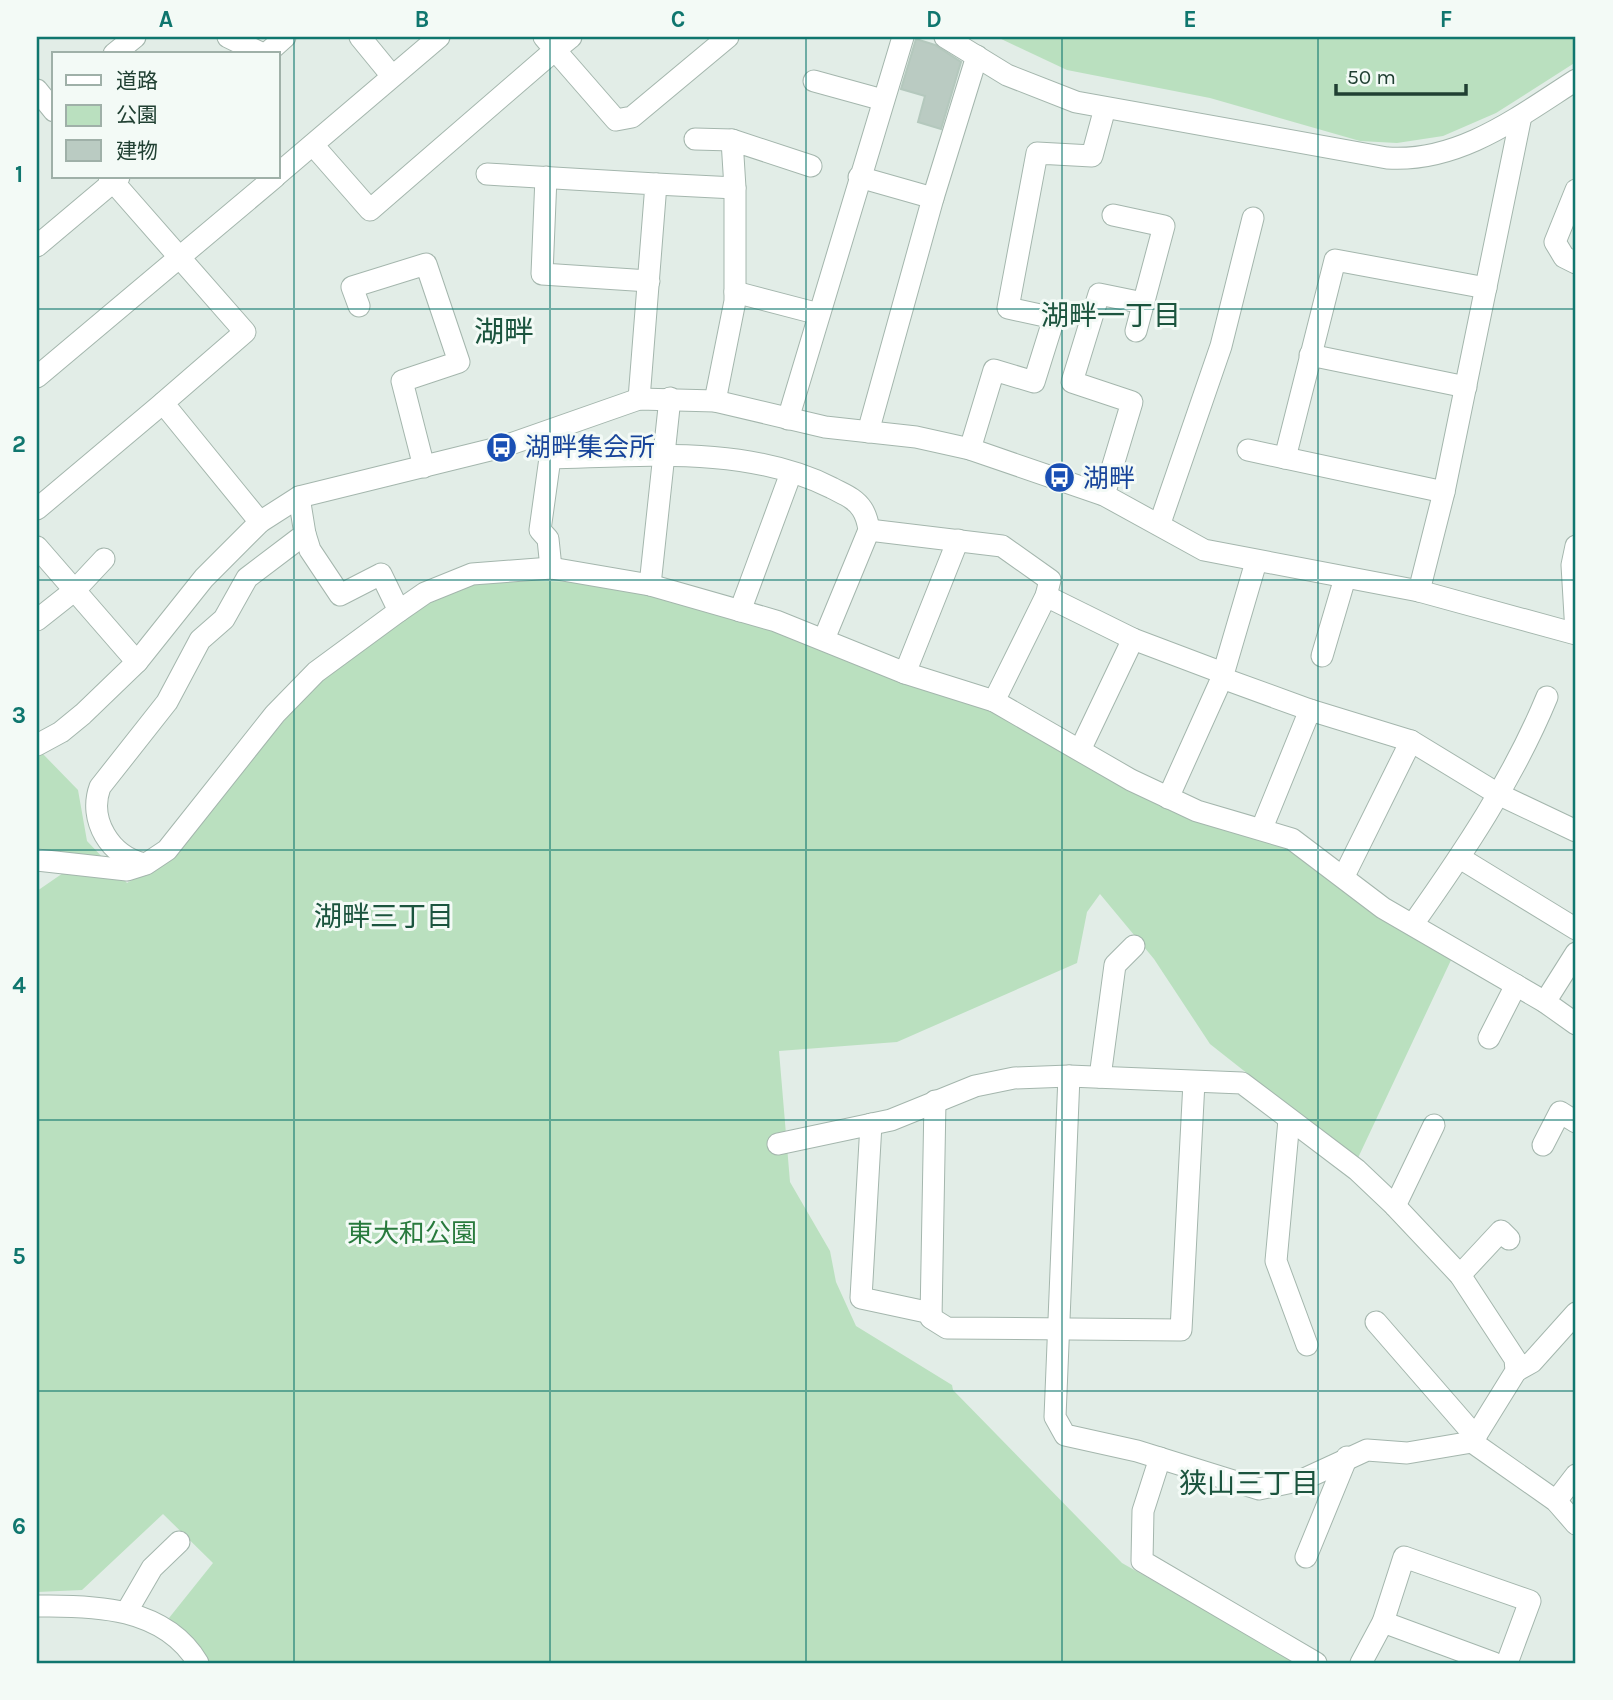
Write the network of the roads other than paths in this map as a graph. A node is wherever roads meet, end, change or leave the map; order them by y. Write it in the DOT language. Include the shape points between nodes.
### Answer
graph roads {
  1 [pos="135,37"];
  2 [pos="228,37"];
  3 [pos="285,37"];
  4 [pos="360,37"];
  5 [pos="439,37"];
  6 [pos="728,37"];
  7 [pos="903,37"];
  8 [pos="945,37"];
  9 [pos="557,41"];
  10 [pos="116,52"];
  11 [pos="260,52"];
  12 [pos="266,52"];
  13 [pos="977,56"];
  14 [pos="392,76"];
  15 [pos="1576,80"];
  16 [pos="814,81"];
  17 [pos="37,90"];
  18 [pos="883,100"];
  19 [pos="1105,108"];
  20 [pos="49,111"];
  21 [pos="1521,116"];
  22 [pos="695,139"];
  23 [pos="732,141"];
  24 [pos="313,145"];
  25 [pos="811,166"];
  26 [pos="280,172"];
  27 [pos="487,174"];
  28 [pos="546,177"];
  29 [pos="859,177"];
  30 [pos="114,178"];
  31 [pos="273,178"];
  32 [pos="656,184"];
  33 [pos="735,188"];
  34 [pos="1576,190"];
  35 [pos="933,198"];
  36 [pos="1112,215"];
  37 [pos="1253,218"];
  38 [pos="37,246"];
  39 [pos="179,257"];
  40 [pos="1576,263"];
  41 [pos="649,281"];
  42 [pos="1486,288"];
  43 [pos="735,292"];
  44 [pos="1143,303"];
  45 [pos="359,306"];
  46 [pos="819,314"];
  47 [pos="1136,331"];
  48 [pos="1310,355"];
  49 [pos="37,377"];
  50 [pos="1466,387"];
  51 [pos="670,398"];
  52 [pos="639,399"];
  53 [pos="715,401"];
  54 [pos="163,403"];
  55 [pos="788,419"];
  56 [pos="868,432"];
  57 [pos="970,449"];
  58 [pos="1248,450"];
  59 [pos="665,457"];
  60 [pos="1285,458"];
  61 [pos="424,467"];
  62 [pos="791,473"];
  63 [pos="1444,492"];
  64 [pos="1104,495"];
  65 [pos="299,497"];
  66 [pos="37,509"];
  67 [pos="260,522"];
  68 [pos="1160,523"];
  69 [pos="869,530"];
  70 [pos="305,534"];
  71 [pos="958,540"];
  72 [pos="1576,546"];
  73 [pos="37,547"];
  74 [pos="104,559"];
  75 [pos="1256,562"];
  76 [pos="551,568"];
  77 [pos="1346,578"];
  78 [pos="650,585"];
  79 [pos="75,590"];
  80 [pos="1419,591"];
  81 [pos="1046,596"];
  82 [pos="399,611"];
  83 [pos="740,611"];
  84 [pos="178,612"];
  85 [pos="37,620"];
  86 [pos="1576,633"];
  87 [pos="824,639"];
  88 [pos="1133,639"];
  89 [pos="200,640"];
  90 [pos="1322,656"];
  91 [pos="136,662"];
  92 [pos="905,673"];
  93 [pos="1222,675"];
  94 [pos="1546,697"];
  95 [pos="995,701"];
  96 [pos="1310,710"];
  97 [pos="1411,741"];
  98 [pos="37,744"];
  99 [pos="1080,750"];
  100 [pos="1498,794"];
  101 [pos="1168,798"];
  102 [pos="1262,828"];
  103 [pos="1576,831"];
  104 [pos="1460,858"];
  105 [pos="37,860"];
  106 [pos="146,864"];
  107 [pos="1344,876"];
  108 [pos="1413,924"];
  109 [pos="1576,929"];
  110 [pos="1133,946"];
  111 [pos="1576,953"];
  112 [pos="1516,985"];
  113 [pos="1545,1002"];
  114 [pos="1576,1024"];
  115 [pos="1489,1038"];
  116 [pos="1069,1076"];
  117 [pos="1100,1077"];
  118 [pos="1194,1082"];
  119 [pos="935,1101"];
  120 [pos="1289,1119"];
  121 [pos="1576,1122"];
  122 [pos="871,1124"];
  123 [pos="1434,1125"];
  124 [pos="778,1144"];
  125 [pos="1543,1145"];
  126 [pos="1395,1206"];
  127 [pos="1509,1239"];
  128 [pos="1460,1275"];
  129 [pos="1576,1297"];
  130 [pos="1576,1312"];
  131 [pos="931,1313"];
  132 [pos="1376,1322"];
  133 [pos="1058,1331"];
  134 [pos="1307,1345"];
  135 [pos="1516,1371"];
  136 [pos="1474,1439"];
  137 [pos="1347,1457"];
  138 [pos="1160,1458"];
  139 [pos="1576,1475"];
  140 [pos="1556,1501"];
  141 [pos="1576,1524"];
  142 [pos="180,1542"];
  143 [pos="1306,1557"];
  144 [pos="37,1606"];
  145 [pos="127,1611"];
  146 [pos="1383,1622"];
  147 [pos="198,1663"];
  148 [pos="1316,1663"];
  149 [pos="1361,1663"];
  150 [pos="1494,1663"];
  151 [pos="1507,1663"];
  1 -- 10 [label="street"];
  2 -- 11 [label="street"];
  3 -- 12 [label="street"];
  4 -- 14 [label="street"];
  5 -- 14 [label="street"];
  6 -- 9 [label="street" via="632,117 616,120"];
  7 -- 18 [label="street"];
  8 -- 13 [label="street"];
  9 -- 24 [label="street" via="370,210"];
  13 -- 19 [label="street" via="1036,89"];
  13 -- 35 [label="street"];
  14 -- 24 [label="street"];
  15 -- 21 [label="street"];
  16 -- 18 [label="street"];
  17 -- 20 [label="street"];
  18 -- 29 [label="street"];
  19 -- 21 [label="street" via="1402,159 1446,153"];
  19 -- 57 [label="street" via="1092,156 1037,153 1008,308 1054,318 1034,382 994,370"];
  21 -- 42 [label="street"];
  22 -- 23 [label="street"];
  23 -- 25 [label="street"];
  23 -- 33 [label="street"];
  24 -- 26 [label="street"];
  27 -- 28 [label="street"];
  28 -- 32 [label="street"];
  28 -- 41 [label="street" via="542,274"];
  29 -- 35 [label="street"];
  29 -- 46 [label="street"];
  30 -- 38 [label="street"];
  30 -- 39 [label="street"];
  31 -- 39 [label="street"];
  32 -- 33 [label="street"];
  32 -- 41 [label="street"];
  33 -- 43 [label="street"];
  34 -- 40 [label="street" via="1555,242 1564,257"];
  35 -- 56 [label="street"];
  36 -- 44 [label="street" via="1164,226"];
  37 -- 68 [label="street" via="1222,346"];
  39 -- 49 [label="street"];
  39 -- 54 [label="street" via="245,332"];
  41 -- 52 [label="street"];
  42 -- 48 [label="street" via="1335,260"];
  42 -- 50 [label="street"];
  43 -- 46 [label="street"];
  43 -- 53 [label="street"];
  44 -- 47 [label="street"];
  44 -- 64 [label="street" via="1099,294 1072,382 1132,402"];
  45 -- 61 [label="street" via="352,287 426,264 459,362 402,381"];
  46 -- 55 [label="street"];
  48 -- 50 [label="street"];
  48 -- 60 [label="street"];
  50 -- 63 [label="street"];
  51 -- 52 [label="street"];
  51 -- 53 [label="street"];
  51 -- 59 [label="street"];
  52 -- 61 [label="street" via="502,447"];
  53 -- 55 [label="street"];
  54 -- 66 [label="street"];
  54 -- 67 [label="street"];
  55 -- 56 [label="street"];
  56 -- 57 [label="street"];
  57 -- 64 [label="street"];
  58 -- 60 [label="street"];
  59 -- 62 [label="street" via="751,462"];
  59 -- 76 [label="street" via="550,458 540,530 548,539"];
  59 -- 78 [label="street"];
  60 -- 63 [label="street"];
  61 -- 65 [label="street"];
  62 -- 69 [label="street" via="853,499 864,512"];
  62 -- 83 [label="street"];
  63 -- 80 [label="street"];
  64 -- 68 [label="street"];
  65 -- 67 [label="street"];
  65 -- 70 [label="street"];
  67 -- 84 [label="street" via="204,578"];
  68 -- 75 [label="street" via="1204,550"];
  69 -- 71 [label="street"];
  69 -- 87 [label="street"];
  70 -- 82 [label="street" via="310,550 340,595 381,574"];
  70 -- 89 [label="street" via="247,578 224,619"];
  71 -- 81 [label="street" via="1002,546 1028,561 1050,580"];
  71 -- 92 [label="street"];
  72 -- 86 [label="street" via="1572,565"];
  73 -- 79 [label="street"];
  74 -- 79 [label="street"];
  75 -- 77 [label="street"];
  75 -- 93 [label="street"];
  76 -- 78 [label="street"];
  76 -- 82 [label="street" via="472,574 425,593"];
  77 -- 80 [label="street"];
  77 -- 90 [label="street"];
  78 -- 83 [label="street"];
  79 -- 85 [label="street"];
  79 -- 91 [label="street"];
  80 -- 86 [label="street"];
  81 -- 88 [label="street"];
  81 -- 95 [label="street"];
  82 -- 106 [label="street" via="316,672 275,714 167,850"];
  83 -- 87 [label="street"];
  84 -- 89 [label="street"];
  84 -- 91 [label="street"];
  87 -- 92 [label="street"];
  88 -- 93 [label="street"];
  88 -- 99 [label="street"];
  89 -- 106 [label="street" via="167,702 100,787 95,801 103,834 113,847 125,860"];
  91 -- 98 [label="street" via="61,732"];
  92 -- 95 [label="street"];
  93 -- 96 [label="street"];
  93 -- 101 [label="street"];
  94 -- 100 [label="street"];
  95 -- 99 [label="street"];
  96 -- 97 [label="street"];
  96 -- 102 [label="street"];
  97 -- 100 [label="street"];
  97 -- 107 [label="street"];
  99 -- 101 [label="street"];
  100 -- 103 [label="street"];
  100 -- 104 [label="street"];
  101 -- 102 [label="street" via="1196,811"];
  102 -- 107 [label="street" via="1292,839"];
  104 -- 108 [label="street"];
  104 -- 109 [label="street"];
  105 -- 106 [label="street" via="128,870"];
  107 -- 108 [label="street" via="1383,908"];
  108 -- 112 [label="street"];
  110 -- 117 [label="street" via="1115,965"];
  111 -- 113 [label="street"];
  112 -- 113 [label="street"];
  112 -- 115 [label="street"];
  113 -- 114 [label="street"];
  116 -- 117 [label="street"];
  116 -- 119 [label="street" via="1014,1078"];
  116 -- 133 [label="street"];
  117 -- 118 [label="street"];
  118 -- 120 [label="street" via="1242,1083"];
  118 -- 133 [label="street" via="1181,1330"];
  119 -- 122 [label="street"];
  119 -- 131 [label="street"];
  120 -- 126 [label="street" via="1357,1170"];
  120 -- 134 [label="street" via="1276,1261"];
  121 -- 125 [label="street" via="1560,1112"];
  122 -- 124 [label="street"];
  122 -- 131 [label="street" via="861,1298"];
  123 -- 126 [label="street"];
  126 -- 128 [label="street"];
  127 -- 128 [label="street" via="1501,1231"];
  128 -- 135 [label="street" via="1515,1359"];
  129 -- 130 [label="street" via="1572,1301"];
  130 -- 135 [label="street" via="1532,1362"];
  131 -- 133 [label="street" via="931,1318 947,1328"];
  132 -- 136 [label="street"];
  133 -- 138 [label="street" via="1055,1417 1065,1435"];
  135 -- 136 [label="street"];
  136 -- 137 [label="street" via="1407,1452 1367,1450"];
  136 -- 140 [label="street"];
  137 -- 138 [label="street" via="1302,1480 1259,1489"];
  137 -- 143 [label="street"];
  138 -- 148 [label="street" via="1143,1511 1142,1561"];
  139 -- 140 [label="street"];
  140 -- 141 [label="street"];
  142 -- 145 [label="street" via="152,1568"];
  144 -- 145 [label="street"];
  145 -- 147 [label="street" via="156,1625"];
  146 -- 149 [label="street"];
  146 -- 150 [label="street"];
  146 -- 151 [label="street" via="1404,1557 1530,1601"];
}
